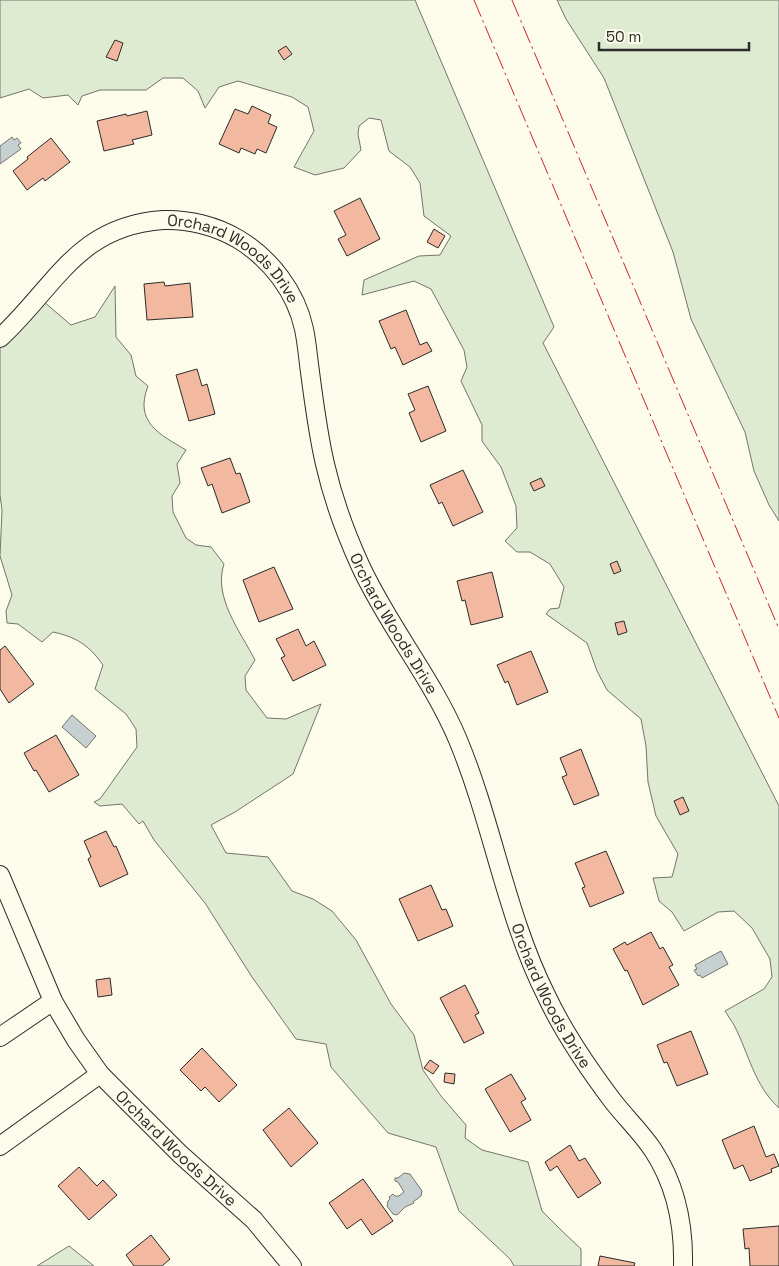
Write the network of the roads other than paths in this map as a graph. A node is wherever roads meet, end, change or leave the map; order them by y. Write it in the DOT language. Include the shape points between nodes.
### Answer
graph roads {
  1 [pos="0,338"];
  2 [pos="0,875"];
  3 [pos="53,1001"];
  4 [pos="0,1038"];
  5 [pos="100,1074"];
  6 [pos="0,1146"];
  7 [pos="292,1266"];
  8 [pos="683,1266"];
  1 -- 8 [label="street, Orchard Woods Drive" via="82,250 123,227 146,222 192,222 236,237 272,266 286,285 304,328 325,464 347,535 378,602 439,702 456,737 483,808 515,918 548,1000 581,1055 654,1152 668,1178 681,1221"];
  2 -- 3 [label="street, Orchard Woods Drive"];
  3 -- 4 [label="street"];
  3 -- 5 [label="street, Orchard Woods Drive"];
  5 -- 6 [label="street"];
  5 -- 7 [label="street, Orchard Woods Drive" via="180,1154 254,1220"];
}
